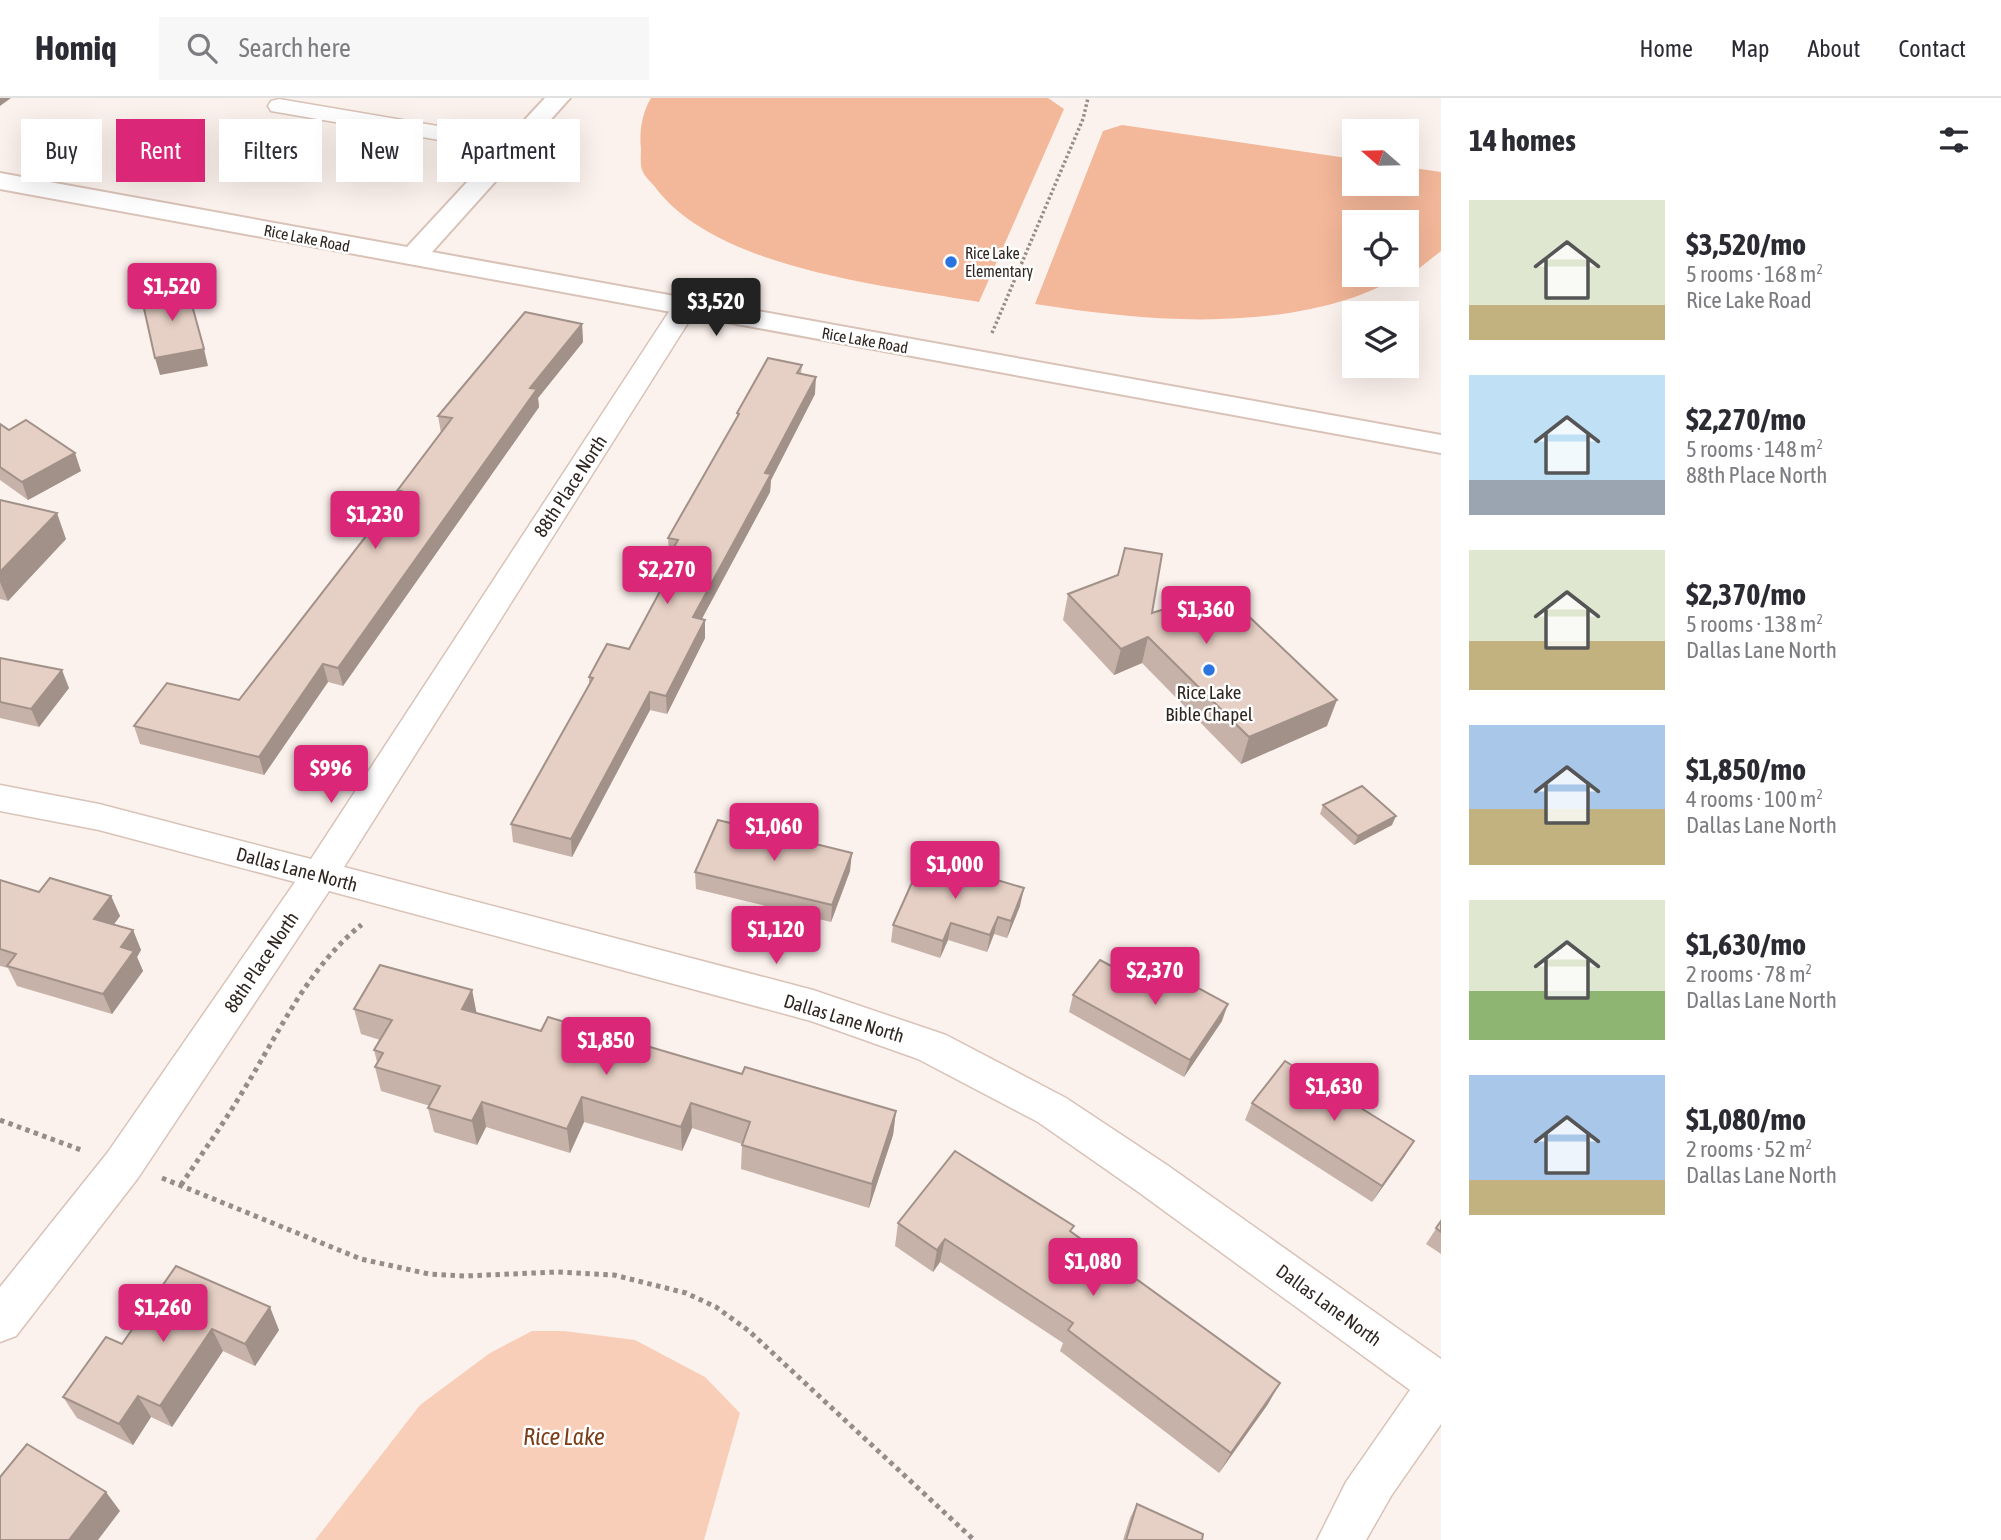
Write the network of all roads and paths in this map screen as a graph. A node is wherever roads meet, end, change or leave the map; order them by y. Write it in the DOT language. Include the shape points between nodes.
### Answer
graph roads {
  1 [pos="558,98"];
  2 [pos="1088,98"];
  3 [pos="279,107"];
  4 [pos="539,119"];
  5 [pos="437,133"];
  6 [pos="0,181"];
  7 [pos="482,182"];
  8 [pos="413,257"];
  9 [pos="685,307"];
  10 [pos="986,340"];
  11 [pos="1441,444"];
  12 [pos="0,798"];
  13 [pos="320,875"];
  14 [pos="372,914"];
  15 [pos="0,1120"];
  16 [pos="85,1151"];
  17 [pos="154,1175"];
  18 [pos="181,1185"];
  19 [pos="0,1321"];
  20 [pos="1441,1386"];
  21 [pos="974,1540"];
  22 [pos="1341,1540"];
  1 -- 4 [label="street"];
  2 -- 10 [label="path" via="1076,136"];
  3 -- 5 [label="street"];
  6 -- 8 [label="street, Rice Lake Road"];
  7 -- 8 [label="street"];
  8 -- 9 [label="street, Rice Lake Road"];
  9 -- 11 [label="street, Rice Lake Road"];
  9 -- 13 [label="street, 88th Place North"];
  12 -- 13 [label="street, Dallas Lane North" via="99,817"];
  13 -- 19 [label="street, 88th Place North" via="123,1165"];
  13 -- 20 [label="street, Dallas Lane North" via="813,1006 932,1046 1052,1110"];
  14 -- 18 [label="path" via="341,939 315,973"];
  15 -- 16 [label="path"];
  17 -- 18 [label="path"];
  18 -- 21 [label="path" via="339,1250 396,1268 465,1276 614,1275 685,1293 716,1307 749,1331"];
  20 -- 22 [label="street" via="1394,1450"];
}
